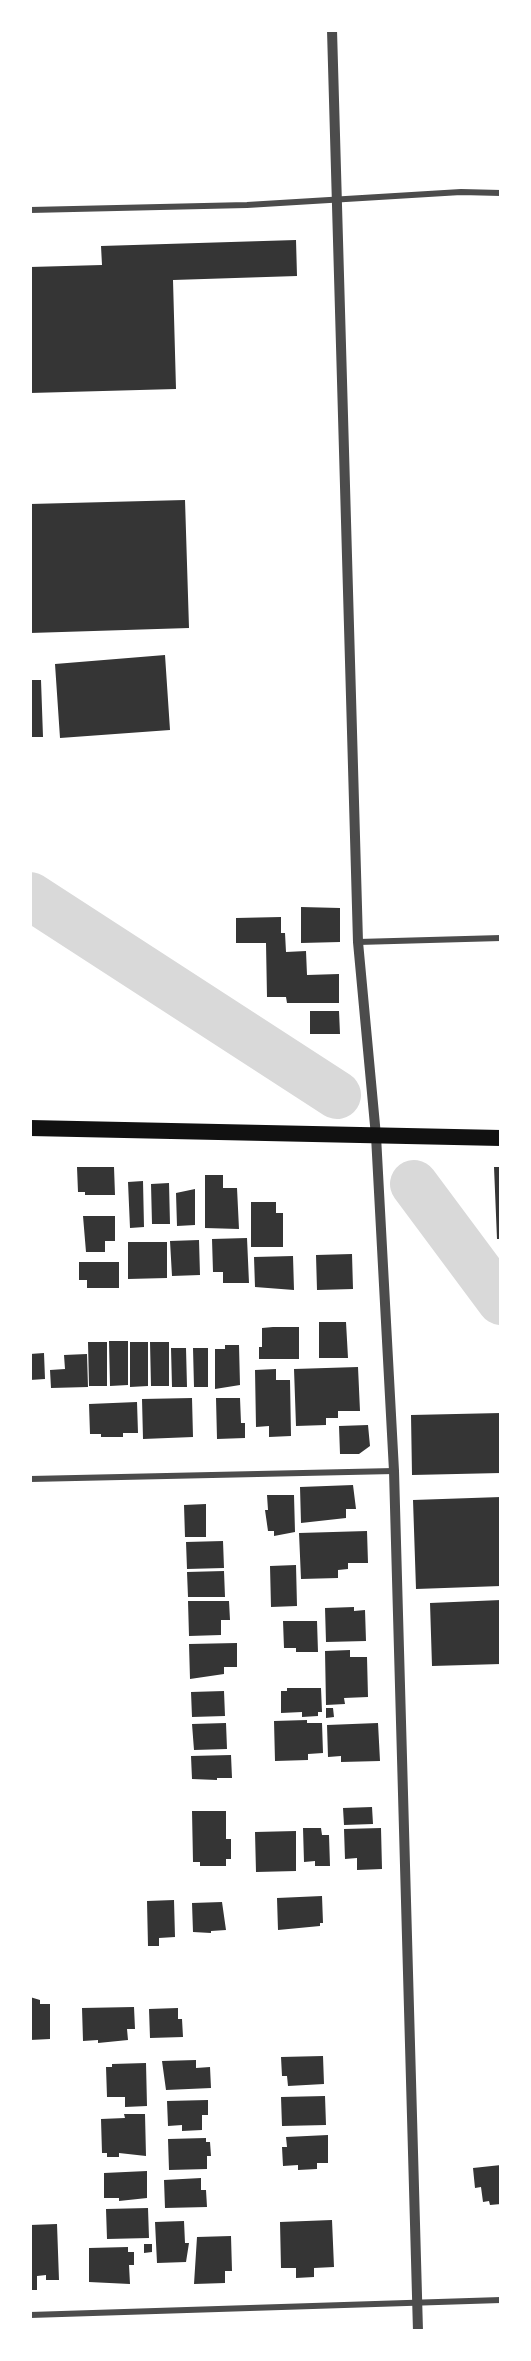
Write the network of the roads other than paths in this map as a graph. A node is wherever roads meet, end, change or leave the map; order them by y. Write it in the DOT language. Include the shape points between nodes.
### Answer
graph roads {
  1 [pos="332,30"];
  2 [pos="501,193"];
  3 [pos="335,200"];
  4 [pos="30,210"];
  5 [pos="501,938"];
  6 [pos="358,942"];
  7 [pos="30,1128"];
  8 [pos="376,1136"];
  9 [pos="501,1138"];
  10 [pos="394,1471"];
  11 [pos="30,1479"];
  12 [pos="501,2300"];
  13 [pos="417,2303"];
  14 [pos="30,2315"];
  15 [pos="418,2331"];
  1 -- 3 [label="street"];
  2 -- 3 [label="street"];
  3 -- 4 [label="street"];
  3 -- 6 [label="street"];
  5 -- 6 [label="street"];
  6 -- 8 [label="street"];
  7 -- 8 [label="highway"];
  8 -- 9 [label="highway"];
  8 -- 10 [label="street"];
  10 -- 11 [label="street"];
  10 -- 13 [label="street"];
  12 -- 13 [label="street"];
  13 -- 14 [label="street"];
  13 -- 15 [label="street"];
}
